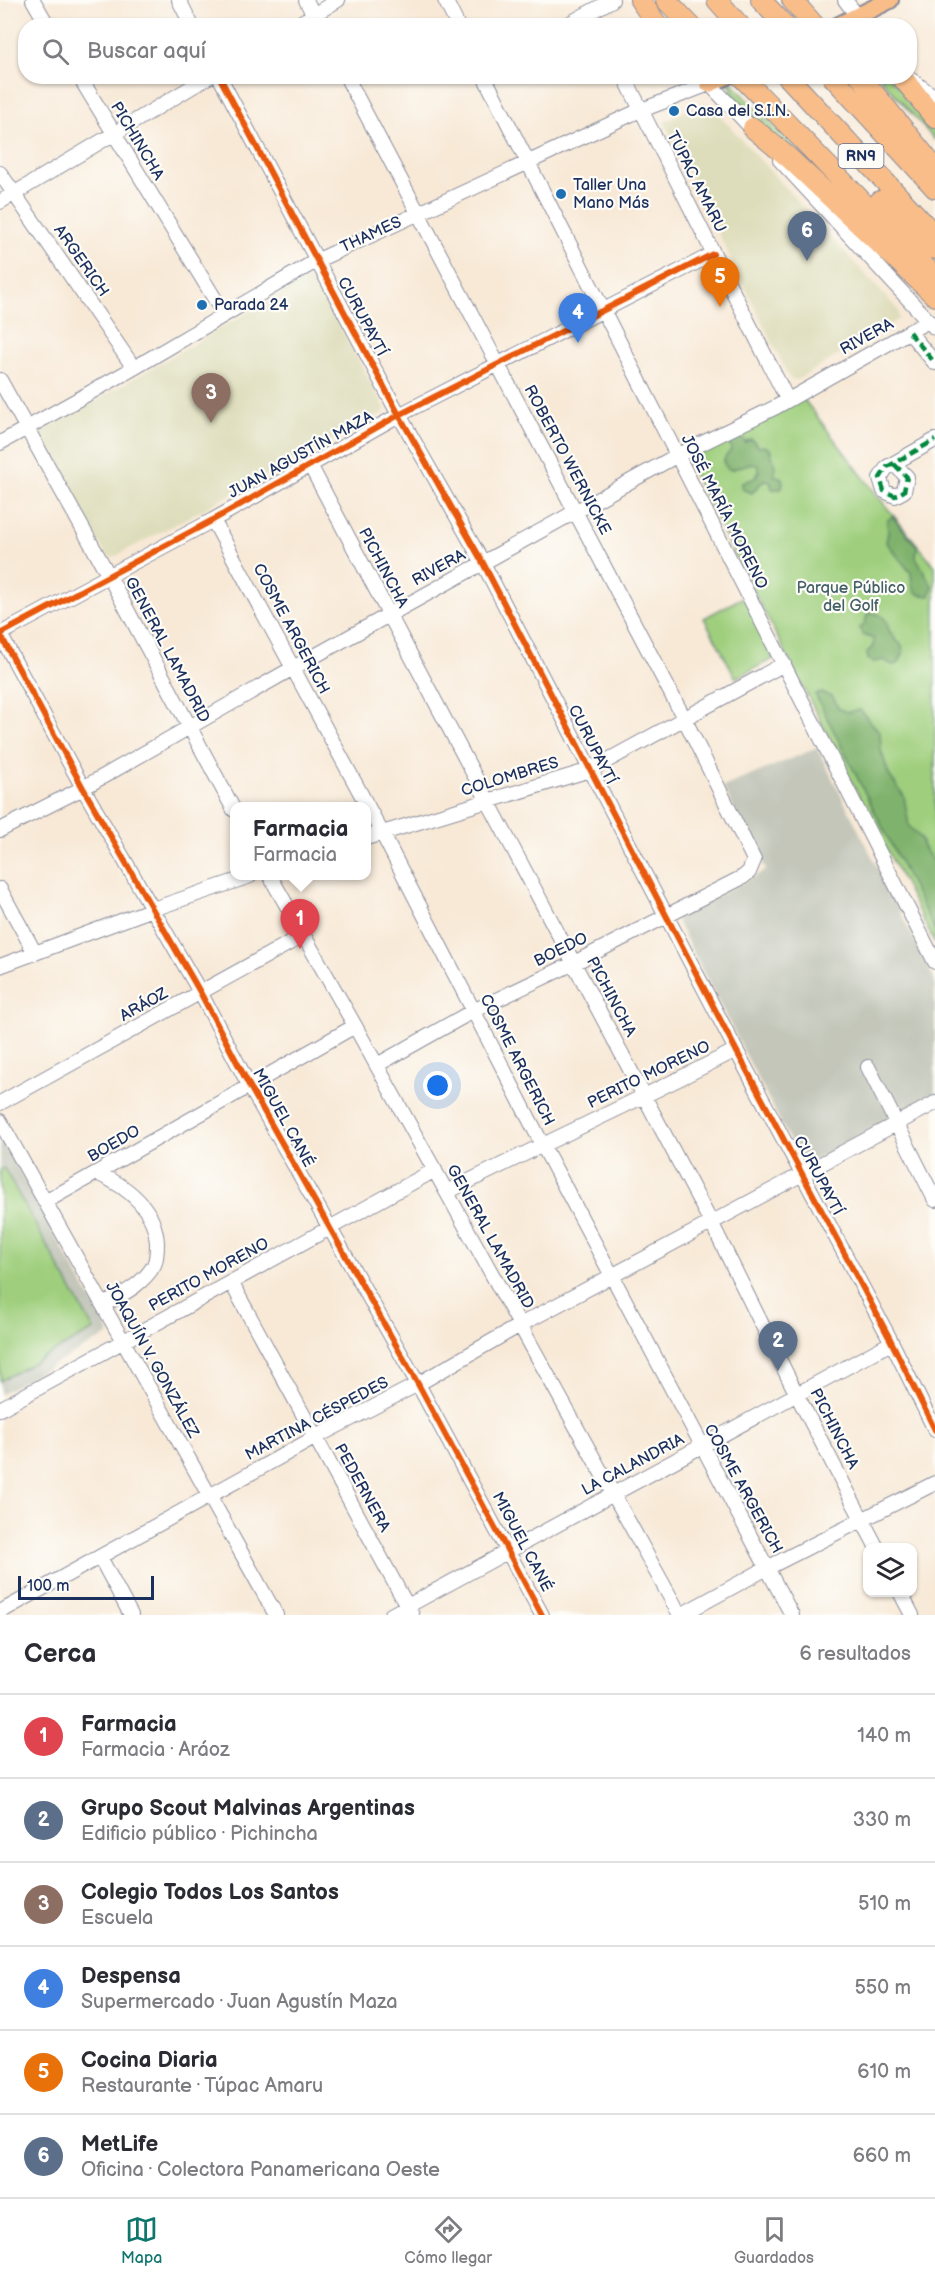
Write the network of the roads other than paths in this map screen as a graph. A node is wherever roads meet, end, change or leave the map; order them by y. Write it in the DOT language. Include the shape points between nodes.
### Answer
graph roads {
  1 [pos="33,0"];
  2 [pos="179,0"];
  3 [pos="306,0"];
  4 [pos="339,0"];
  5 [pos="445,0"];
  6 [pos="612,0"];
  7 [pos="631,0"];
  8 [pos="640,0"];
  9 [pos="666,0"];
  10 [pos="683,0"];
  11 [pos="717,0"];
  12 [pos="761,0"];
  13 [pos="792,0"];
  14 [pos="807,0"];
  15 [pos="845,0"];
  16 [pos="890,0"];
  17 [pos="592,12"];
  18 [pos="864,13"];
  19 [pos="43,18"];
  20 [pos="188,18"];
  21 [pos="315,18"];
  22 [pos="318,18"];
  23 [pos="454,18"];
  24 [pos="580,18"];
  25 [pos="595,18"];
  26 [pos="649,18"];
  27 [pos="652,18"];
  28 [pos="683,18"];
  29 [pos="700,18"];
  30 [pos="733,18"];
  31 [pos="777,18"];
  32 [pos="808,18"];
  33 [pos="828,18"];
  34 [pos="84,84"];
  35 [pos="197,84"];
  36 [pos="223,84"];
  37 [pos="350,84"];
  38 [pos="488,84"];
  39 [pos="628,84"];
  40 [pos="697,84"];
  41 [pos="710,84"];
  42 [pos="749,84"];
  43 [pos="763,84"];
  44 [pos="794,84"];
  45 [pos="839,84"];
  46 [pos="867,84"];
  47 [pos="881,84"];
  48 [pos="907,84"];
  49 [pos="917,84"];
  50 [pos="935,97"];
  51 [pos="640,110"];
  52 [pos="935,118"];
  53 [pos="753,128"];
  54 [pos="113,134"];
  55 [pos="935,146"];
  56 [pos="527,162"];
  57 [pos="935,168"];
  58 [pos="0,173"];
  59 [pos="935,188"];
  60 [pos="14,194"];
  61 [pos="0,202"];
  62 [pos="418,212"];
  63 [pos="935,236"];
  64 [pos="935,249"];
  65 [pos="713,254"];
  66 [pos="316,261"];
  67 [pos="935,277"];
  68 [pos="935,296"];
  69 [pos="602,309"];
  70 [pos="224,314"];
  71 [pos="932,325"];
  72 [pos="909,332"];
  73 [pos="935,363"];
  74 [pos="498,364"];
  75 [pos="134,368"];
  76 [pos="0,380"];
  77 [pos="787,399"];
  78 [pos="399,415"];
  79 [pos="27,429"];
  80 [pos="935,440"];
  81 [pos="0,443"];
  82 [pos="676,456"];
  83 [pos="894,464"];
  84 [pos="310,465"];
  85 [pos="575,512"];
  86 [pos="213,520"];
  87 [pos="483,563"];
  88 [pos="109,576"];
  89 [pos="389,614"];
  90 [pos="0,634"];
  91 [pos="784,664"];
  92 [pos="293,668"];
  93 [pos="685,720"];
  94 [pos="189,726"];
  95 [pos="590,770"];
  96 [pos="82,788"];
  97 [pos="488,801"];
  98 [pos="365,802"];
  99 [pos="230,803"];
  100 [pos="371,813"];
  101 [pos="0,830"];
  102 [pos="382,833"];
  103 [pos="371,836"];
  104 [pos="754,860"];
  105 [pos="238,880"];
  106 [pos="272,880"];
  107 [pos="0,889"];
  108 [pos="153,909"];
  109 [pos="666,916"];
  110 [pos="304,935"];
  111 [pos="35,953"];
  112 [pos="935,962"];
  113 [pos="574,963"];
  114 [pos="0,966"];
  115 [pos="200,992"];
  116 [pos="473,1011"];
  117 [pos="355,1026"];
  118 [pos="736,1050"];
  119 [pos="377,1065"];
  120 [pos="868,1067"];
  121 [pos="249,1085"];
  122 [pos="645,1097"];
  123 [pos="0,1103"];
  124 [pos="935,1103"];
  125 [pos="0,1120"];
  126 [pos="897,1122"];
  127 [pos="542,1144"];
  128 [pos="435,1170"];
  129 [pos="97,1173"];
  130 [pos="801,1174"];
  131 [pos="447,1192"];
  132 [pos="935,1200"];
  133 [pos="45,1202"];
  134 [pos="712,1223"];
  135 [pos="329,1228"];
  136 [pos="612,1276"];
  137 [pos="231,1282"];
  138 [pos="103,1305"];
  139 [pos="520,1325"];
  140 [pos="123,1341"];
  141 [pos="891,1343"];
  142 [pos="418,1384"];
  143 [pos="797,1395"];
  144 [pos="0,1409"];
  145 [pos="935,1430"];
  146 [pos="316,1437"];
  147 [pos="701,1447"];
  148 [pos="935,1483"];
  149 [pos="612,1494"];
  150 [pos="210,1496"];
  151 [pos="863,1521"];
  152 [pos="874,1543"];
  153 [pos="509,1550"];
  154 [pos="100,1557"];
  155 [pos="768,1568"];
  156 [pos="902,1597"];
  157 [pos="410,1611"];
  158 [pos="0,1612"];
  159 [pos="131,1615"];
  160 [pos="276,1615"];
  161 [pos="391,1615"];
  162 [pos="542,1615"];
  163 [pos="680,1615"];
  164 [pos="792,1615"];
  165 [pos="912,1615"];
  1 -- 19 [label="street"];
  2 -- 20 [label="street"];
  3 -- 21 [label="street"];
  4 -- 22 [label="street"];
  5 -- 23 [label="street"];
  6 -- 17 [label="street"];
  7 -- 26 [label="street"];
  8 -- 27 [label="highway"];
  9 -- 28 [label="highway"];
  10 -- 29 [label="highway"];
  11 -- 30 [label="highway"];
  12 -- 31 [label="highway"];
  13 -- 32 [label="highway"];
  14 -- 33 [label="highway"];
  15 -- 18 [label="street"];
  16 -- 18 [label="main road"];
  17 -- 24 [label="street"];
  17 -- 25 [label="street"];
  34 -- 54 [label="street, PICHINCHA"];
  35 -- 54 [label="street"];
  36 -- 66 [label="street, CURUPAYTÍ"];
  37 -- 62 [label="street, ROBERTO WERNICKE"];
  38 -- 56 [label="street, JOSÉ MARÍA MORENO"];
  39 -- 51 [label="street, TÚPAC AMARU"];
  40 -- 51 [label="street, THAMES"];
  41 -- 53 [label="street"];
  42 -- 67 [label="highway"];
  43 -- 64 [label="highway" via="872,194"];
  44 -- 63 [label="highway, RN9"];
  45 -- 59 [label="highway, RN9"];
  46 -- 57 [label="highway"];
  47 -- 55 [label="highway"];
  48 -- 52 [label="highway"];
  49 -- 50 [label="street"];
  51 -- 56 [label="street, THAMES"];
  51 -- 65 [label="street, TÚPAC AMARU"];
  53 -- 68 [label="highway"];
  53 -- 71 [label="street"];
  54 -- 60 [label="street"];
  54 -- 70 [label="street, PICHINCHA"];
  56 -- 62 [label="street, THAMES"];
  56 -- 69 [label="street, JOSÉ MARÍA MORENO"];
  58 -- 60 [label="street, ARGERICH"];
  60 -- 61 [label="street"];
  60 -- 75 [label="street, ARGERICH"];
  62 -- 66 [label="street, THAMES"];
  62 -- 74 [label="street, ROBERTO WERNICKE"];
  65 -- 69 [label="street, JUAN AGUSTÍN MAZA"];
  65 -- 77 [label="street, TÚPAC AMARU"];
  66 -- 70 [label="street, THAMES"];
  66 -- 78 [label="street, CURUPAYTÍ"];
  69 -- 74 [label="street, JUAN AGUSTÍN MAZA"];
  69 -- 82 [label="street, JOSÉ MARÍA MORENO"];
  70 -- 75 [label="street, THAMES"];
  71 -- 72 [label="street, RIVERA"];
  72 -- 73 [label="street"];
  72 -- 77 [label="street, RIVERA"];
  74 -- 78 [label="street, JUAN AGUSTÍN MAZA"];
  74 -- 85 [label="street, ROBERTO WERNICKE"];
  75 -- 79 [label="street, THAMES"];
  76 -- 79 [label="street, GENERAL LAMADRID"];
  77 -- 82 [label="street, RIVERA"];
  78 -- 84 [label="street, JUAN AGUSTÍN MAZA"];
  78 -- 87 [label="street, CURUPAYTÍ"];
  79 -- 81 [label="street, THAMES"];
  79 -- 88 [label="street, GENERAL LAMADRID"];
  80 -- 83 [label="street"];
  82 -- 85 [label="street, RIVERA"];
  82 -- 91 [label="street, JOSÉ MARÍA MORENO"];
  84 -- 86 [label="street, JUAN AGUSTÍN MAZA"];
  84 -- 89 [label="street, PICHINCHA"];
  85 -- 87 [label="street, RIVERA"];
  85 -- 93 [label="street, ROBERTO WERNICKE"];
  86 -- 88 [label="street, JUAN AGUSTÍN MAZA"];
  86 -- 92 [label="street, COSME ARGERICH"];
  87 -- 89 [label="street, RIVERA"];
  87 -- 95 [label="street, CURUPAYTÍ"];
  88 -- 90 [label="street, JUAN AGUSTÍN MAZA"];
  88 -- 94 [label="street, GENERAL LAMADRID"];
  89 -- 92 [label="street, RIVERA"];
  89 -- 97 [label="street, PICHINCHA"];
  90 -- 96 [label="street, MIGUEL CANÉ"];
  91 -- 93 [label="street, COLOMBRES"];
  91 -- 112 [label="street, JOSÉ MARÍA MORENO"];
  92 -- 94 [label="street, RIVERA"];
  92 -- 98 [label="street, COSME ARGERICH"];
  93 -- 95 [label="street, COLOMBRES"];
  93 -- 104 [label="street, ROBERTO WERNICKE"];
  94 -- 96 [label="street, RIVERA"];
  94 -- 99 [label="street, GENERAL LAMADRID"];
  95 -- 97 [label="street, COLOMBRES"];
  95 -- 109 [label="street, CURUPAYTÍ"];
  96 -- 101 [label="street, RIVERA"];
  96 -- 108 [label="street, MIGUEL CANÉ"];
  97 -- 102 [label="street, COLOMBRES"];
  97 -- 113 [label="street, PICHINCHA"];
  100 -- 102 [label="street, COSME ARGERICH"];
  102 -- 103 [label="street, COLOMBRES"];
  102 -- 116 [label="street, COSME ARGERICH"];
  104 -- 109 [label="street, BOEDO" via="750,872"];
  105 -- 108 [label="street"];
  106 -- 110 [label="street, GENERAL LAMADRID"];
  107 -- 111 [label="street"];
  108 -- 111 [label="street"];
  108 -- 115 [label="street, MIGUEL CANÉ"];
  109 -- 113 [label="street, BOEDO"];
  109 -- 118 [label="street, CURUPAYTÍ"];
  110 -- 115 [label="street, ARÁOZ"];
  110 -- 117 [label="street, GENERAL LAMADRID"];
  111 -- 114 [label="street"];
  113 -- 116 [label="street, BOEDO"];
  113 -- 122 [label="street, PICHINCHA"];
  115 -- 121 [label="street, MIGUEL CANÉ"];
  115 -- 123 [label="street, ARÁOZ"];
  116 -- 119 [label="street, BOEDO"];
  116 -- 127 [label="street, COSME ARGERICH"];
  117 -- 119 [label="street, GENERAL LAMADRID"];
  117 -- 121 [label="street, BOEDO"];
  118 -- 122 [label="street, PERITO MORENO"];
  118 -- 130 [label="street, CURUPAYTÍ"];
  119 -- 128 [label="street, GENERAL LAMADRID"];
  120 -- 126 [label="street"];
  121 -- 129 [label="street, BOEDO"];
  121 -- 135 [label="street, MIGUEL CANÉ"];
  122 -- 127 [label="street, PERITO MORENO"];
  122 -- 134 [label="street, PICHINCHA"];
  124 -- 126 [label="street, MARTINA CÉSPEDES"];
  125 -- 133 [label="street, JOAQUÍN V. GONZÁLEZ"];
  126 -- 130 [label="street, MARTINA CÉSPEDES"];
  126 -- 132 [label="street"];
  127 -- 131 [label="street, PERITO MORENO"];
  127 -- 136 [label="street, COSME ARGERICH"];
  128 -- 131 [label="street, GENERAL LAMADRID"];
  128 -- 135 [label="street, PERITO MORENO"];
  129 -- 133 [label="street, BOEDO"];
  129 -- 138 [label="street" via="115,1181 141,1203 156,1228 157,1246 155,1264 144,1278"];
  130 -- 134 [label="street, MARTINA CÉSPEDES"];
  130 -- 141 [label="street, CURUPAYTÍ"];
  131 -- 139 [label="street, GENERAL LAMADRID"];
  133 -- 138 [label="street, JOAQUÍN V. GONZÁLEZ"];
  134 -- 136 [label="street, MARTINA CÉSPEDES"];
  134 -- 143 [label="street, PICHINCHA"];
  135 -- 137 [label="street, PERITO MORENO"];
  135 -- 142 [label="street, MIGUEL CANÉ"];
  136 -- 139 [label="street, MARTINA CÉSPEDES"];
  136 -- 147 [label="street, COSME ARGERICH"];
  137 -- 140 [label="street, PERITO MORENO"];
  137 -- 146 [label="street, PEDERNERA"];
  138 -- 140 [label="street, JOAQUÍN V. GONZÁLEZ"];
  139 -- 142 [label="street, MARTINA CÉSPEDES"];
  139 -- 149 [label="street, GENERAL LAMADRID"];
  140 -- 144 [label="street, PERITO MORENO"];
  140 -- 150 [label="street, JOAQUÍN V. GONZÁLEZ"];
  141 -- 143 [label="street, LA CALANDRIA"];
  141 -- 145 [label="street, CURUPAYTÍ"];
  142 -- 146 [label="street, MARTINA CÉSPEDES"];
  142 -- 153 [label="street, MIGUEL CANÉ"];
  143 -- 147 [label="street, LA CALANDRIA"];
  143 -- 151 [label="street, PICHINCHA"];
  146 -- 150 [label="street, MARTINA CÉSPEDES"];
  146 -- 157 [label="street, PEDERNERA"];
  147 -- 149 [label="street, LA CALANDRIA"];
  147 -- 155 [label="street, COSME ARGERICH"];
  148 -- 151 [label="street"];
  149 -- 153 [label="street, LA CALANDRIA"];
  149 -- 163 [label="street, GENERAL LAMADRID"];
  150 -- 154 [label="street, MARTINA CÉSPEDES"];
  150 -- 160 [label="street, JOAQUÍN V. GONZÁLEZ"];
  151 -- 152 [label="street, PICHINCHA"];
  151 -- 155 [label="street"];
  153 -- 157 [label="street, LA CALANDRIA"];
  153 -- 162 [label="street, MIGUEL CANÉ"];
  154 -- 158 [label="street, MARTINA CÉSPEDES"];
  154 -- 159 [label="street"];
  155 -- 163 [label="street"];
  155 -- 164 [label="street, COSME ARGERICH"];
  156 -- 165 [label="street"];
  157 -- 161 [label="street, LA CALANDRIA"];
}
